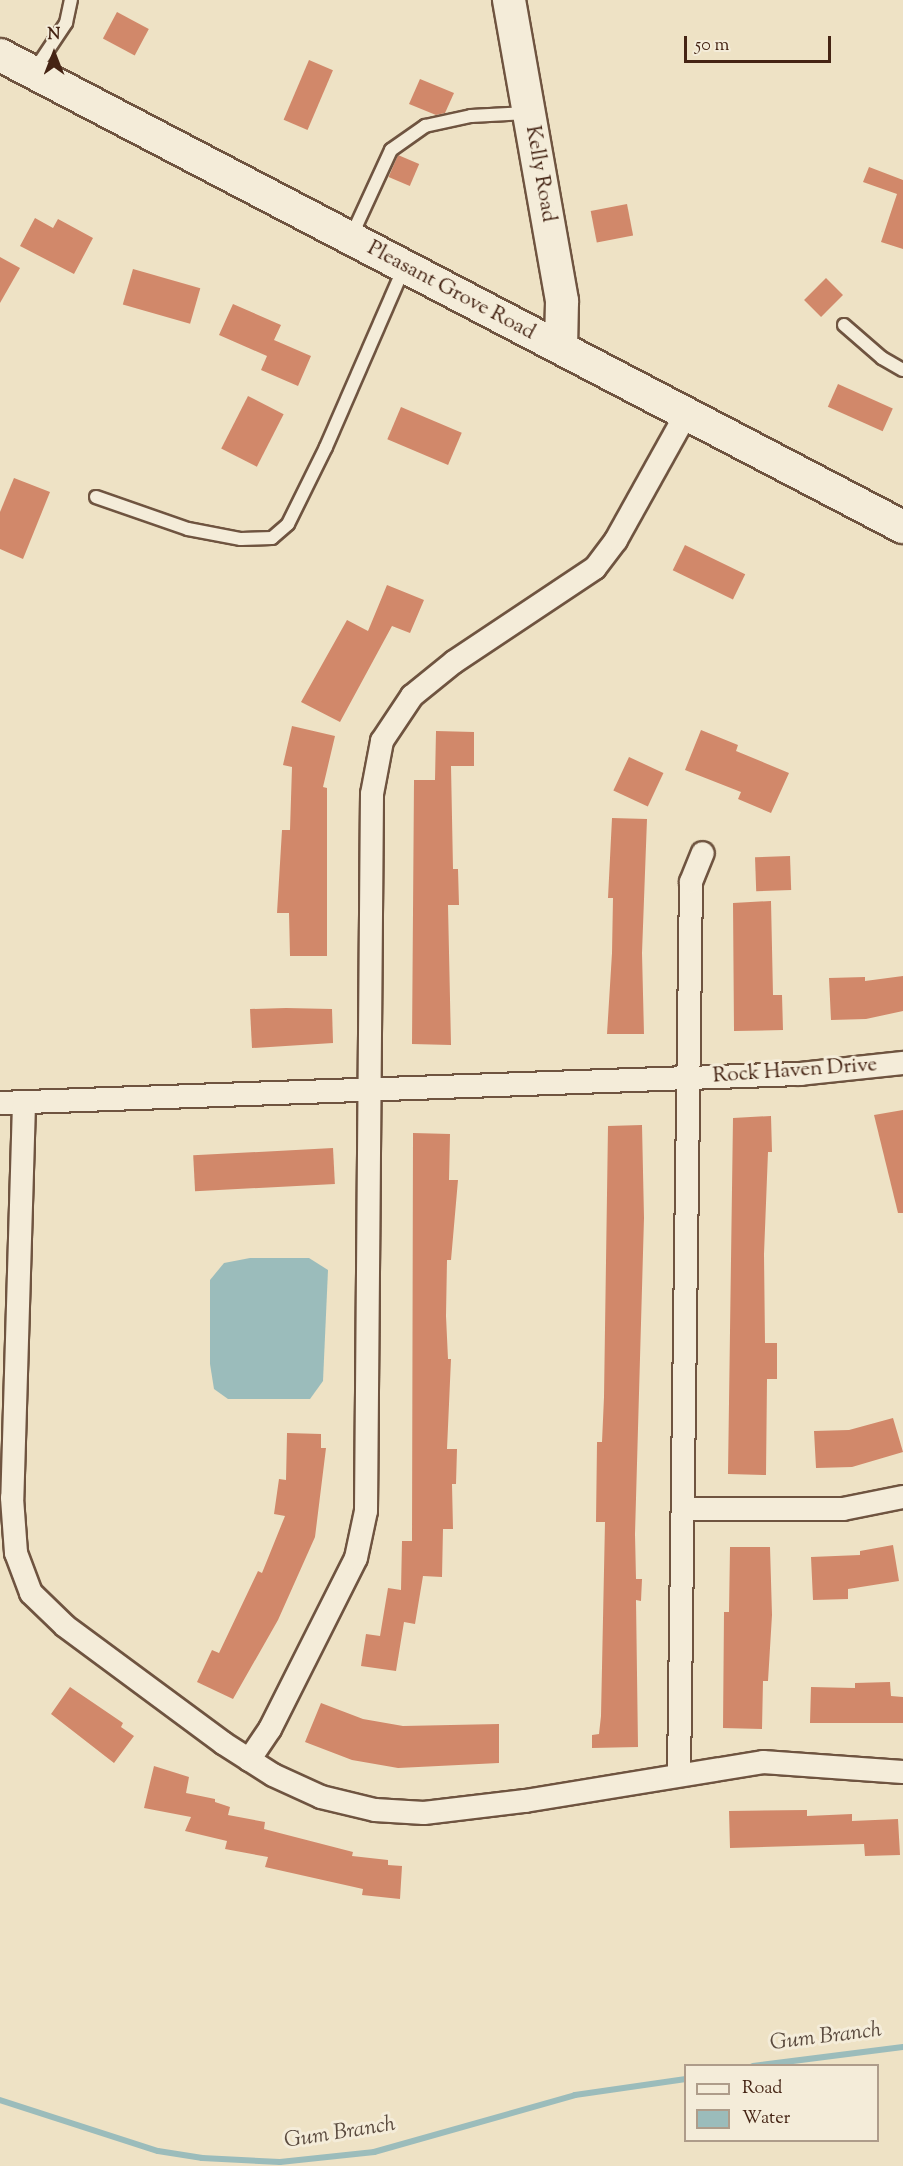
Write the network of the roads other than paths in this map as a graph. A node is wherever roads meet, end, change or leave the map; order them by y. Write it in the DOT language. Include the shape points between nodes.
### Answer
graph roads {
  1 [pos="71,0"];
  2 [pos="509,0"];
  3 [pos="0,55"];
  4 [pos="33,72"];
  5 [pos="529,113"];
  6 [pos="350,238"];
  7 [pos="405,267"];
  8 [pos="844,325"];
  9 [pos="561,348"];
  10 [pos="903,369"];
  11 [pos="686,414"];
  12 [pos="96,497"];
  13 [pos="903,527"];
  14 [pos="703,853"];
  15 [pos="903,1063"];
  16 [pos="687,1077"];
  17 [pos="370,1090"];
  18 [pos="0,1103"];
  19 [pos="24,1104"];
  20 [pos="7,1444"];
  21 [pos="903,1497"];
  22 [pos="683,1509"];
  23 [pos="249,1760"];
  24 [pos="903,1772"];
  25 [pos="679,1774"];
  1 -- 4 [label="lane" via="66,23"];
  2 -- 5 [label="street, Kelly Road"];
  3 -- 4 [label="street, Pleasant Grove Road"];
  4 -- 6 [label="street, Pleasant Grove Road"];
  5 -- 6 [label="lane" via="471,116 425,126 392,150"];
  5 -- 9 [label="street, Kelly Road" via="562,301"];
  6 -- 7 [label="street, Pleasant Grove Road"];
  7 -- 9 [label="street, Pleasant Grove Road"];
  7 -- 12 [label="lane" via="326,447 288,524 272,537 241,539 188,529"];
  8 -- 10 [label="lane" via="882,358"];
  9 -- 11 [label="street, Pleasant Grove Road"];
  11 -- 13 [label="street, Pleasant Grove Road"];
  11 -- 17 [label="street" via="616,540 595,568 454,662 412,696 382,741 372,794"];
  14 -- 16 [label="street" via="691,882"];
  15 -- 16 [label="street, Rock Haven Drive" via="800,1074"];
  16 -- 17 [label="street, Rock Haven Drive"];
  16 -- 22 [label="street"];
  17 -- 19 [label="street, Rock Haven Drive"];
  17 -- 23 [label="street" via="366,1511 356,1558 270,1729"];
  18 -- 19 [label="street, Rock Haven Drive"];
  19 -- 20 [label="street"];
  20 -- 23 [label="street" via="16,1553 31,1593 65,1626"];
  21 -- 22 [label="street" via="843,1509"];
  22 -- 25 [label="street"];
  23 -- 25 [label="street" via="321,1797 375,1810 424,1813 525,1801"];
  24 -- 25 [label="street" via="763,1762"];
}
